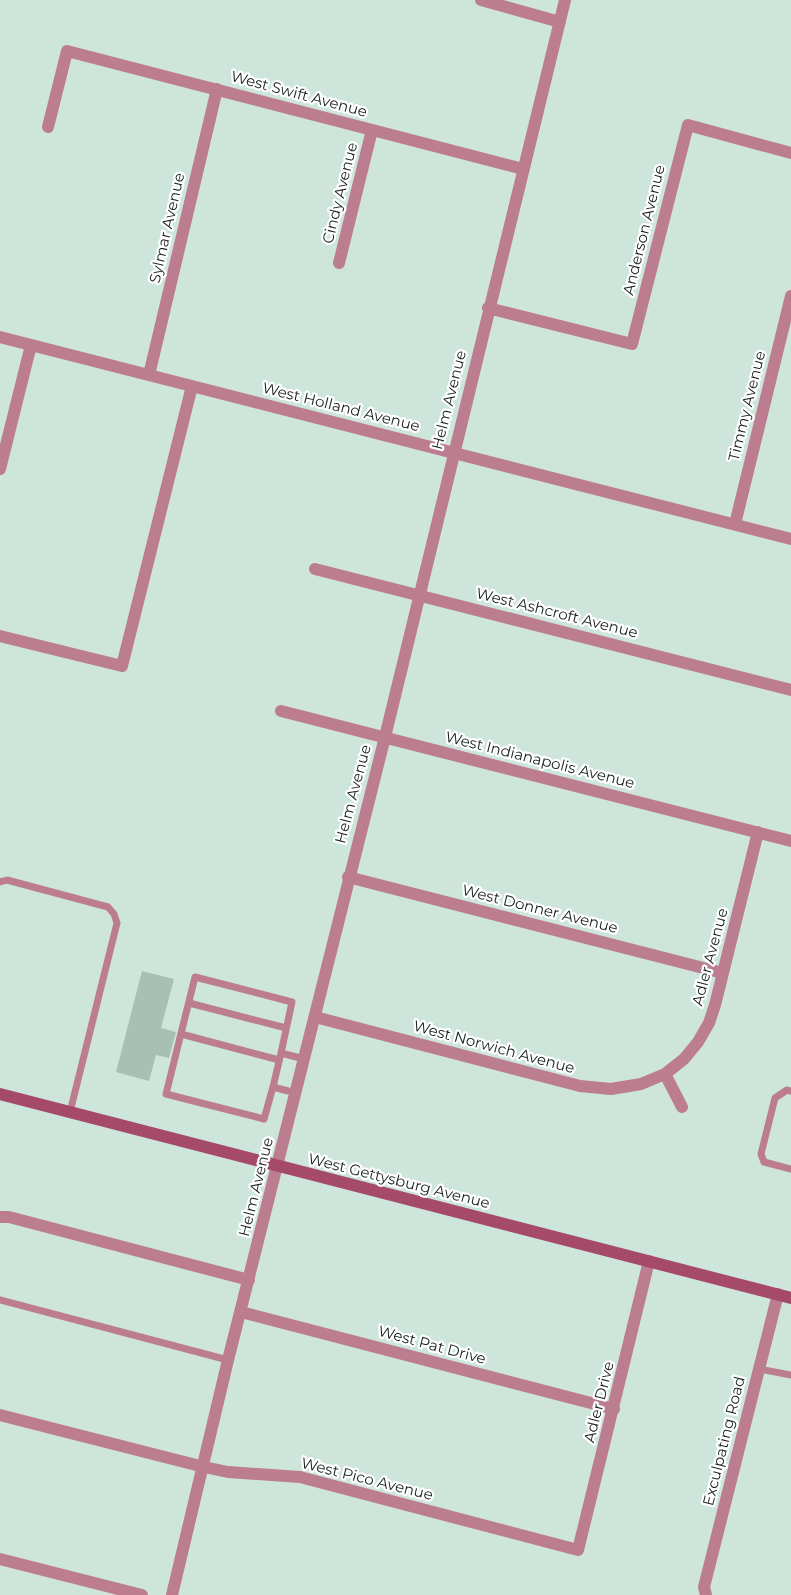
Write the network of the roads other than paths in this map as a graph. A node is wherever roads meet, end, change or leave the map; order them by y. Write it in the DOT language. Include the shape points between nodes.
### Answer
graph roads {
  1 [pos="481,0"];
  2 [pos="565,0"];
  3 [pos="560,22"];
  4 [pos="217,89"];
  5 [pos="48,127"];
  6 [pos="372,130"];
  7 [pos="791,153"];
  8 [pos="523,168"];
  9 [pos="339,263"];
  10 [pos="791,296"];
  11 [pos="488,308"];
  12 [pos="0,338"];
  13 [pos="31,346"];
  14 [pos="149,376"];
  15 [pos="192,386"];
  16 [pos="453,453"];
  17 [pos="0,469"];
  18 [pos="735,524"];
  19 [pos="791,539"];
  20 [pos="315,569"];
  21 [pos="419,595"];
  22 [pos="0,636"];
  23 [pos="791,690"];
  24 [pos="281,711"];
  25 [pos="385,737"];
  26 [pos="758,832"];
  27 [pos="791,841"];
  28 [pos="348,877"];
  29 [pos="0,882"];
  30 [pos="723,972"];
  31 [pos="188,1003"];
  32 [pos="315,1017"];
  33 [pos="286,1028"];
  34 [pos="181,1034"];
  35 [pos="280,1057"];
  36 [pos="304,1059"];
  37 [pos="665,1074"];
  38 [pos="273,1087"];
  39 [pos="791,1091"];
  40 [pos="296,1092"];
  41 [pos="0,1094"];
  42 [pos="682,1107"];
  43 [pos="70,1112"];
  44 [pos="278,1167"];
  45 [pos="791,1170"];
  46 [pos="0,1217"];
  47 [pos="649,1261"];
  48 [pos="250,1280"];
  49 [pos="778,1294"];
  50 [pos="791,1298"];
  51 [pos="0,1300"];
  52 [pos="242,1312"];
  53 [pos="228,1360"];
  54 [pos="759,1369"];
  55 [pos="791,1376"];
  56 [pos="614,1409"];
  57 [pos="0,1415"];
  58 [pos="204,1467"];
  59 [pos="578,1550"];
  60 [pos="0,1559"];
  61 [pos="142,1595"];
  62 [pos="173,1595"];
  63 [pos="706,1595"];
  1 -- 3 [label="street"];
  2 -- 3 [label="street, Helm Avenue"];
  3 -- 8 [label="street, Helm Avenue"];
  4 -- 5 [label="street, West Swift Avenue" via="66,51"];
  4 -- 6 [label="street, West Swift Avenue"];
  4 -- 14 [label="street, Sylmar Avenue"];
  6 -- 8 [label="street, West Swift Avenue"];
  6 -- 9 [label="street, Cindy Avenue"];
  7 -- 11 [label="street, Anderson Avenue" via="688,125 632,344"];
  8 -- 11 [label="street, Helm Avenue"];
  10 -- 18 [label="street, Timmy Avenue"];
  11 -- 16 [label="street, Helm Avenue"];
  12 -- 13 [label="street, West Holland Avenue"];
  13 -- 14 [label="street, West Holland Avenue"];
  13 -- 17 [label="street"];
  14 -- 15 [label="street, West Holland Avenue"];
  15 -- 16 [label="street, West Holland Avenue"];
  15 -- 22 [label="street" via="122,666"];
  16 -- 18 [label="street, West Holland Avenue"];
  16 -- 21 [label="street, Helm Avenue"];
  18 -- 19 [label="street, West Holland Avenue"];
  20 -- 21 [label="street, West Ashcroft Avenue"];
  21 -- 23 [label="street, West Ashcroft Avenue"];
  21 -- 25 [label="street, Helm Avenue"];
  24 -- 25 [label="street, West Indianapolis Avenue"];
  25 -- 26 [label="street, West Indianapolis Avenue"];
  25 -- 28 [label="street, Helm Avenue"];
  26 -- 27 [label="street, West Indianapolis Avenue"];
  26 -- 30 [label="street, Adler Avenue"];
  28 -- 30 [label="street, West Donner Avenue"];
  28 -- 32 [label="street, Helm Avenue"];
  29 -- 43 [label="lane" via="7,880 108,907 117,923"];
  30 -- 37 [label="street, Adler Avenue" via="709,1023 684,1059"];
  31 -- 33 [label="lane"];
  31 -- 33 [label="lane" via="195,977 292,1002"];
  31 -- 34 [label="lane"];
  32 -- 36 [label="street, Helm Avenue"];
  32 -- 37 [label="street, West Norwich Avenue" via="580,1086 611,1089 641,1084"];
  33 -- 35 [label="lane"];
  34 -- 35 [label="lane"];
  34 -- 38 [label="lane" via="166,1094 264,1119"];
  35 -- 36 [label="lane"];
  35 -- 38 [label="lane"];
  36 -- 40 [label="street, Helm Avenue"];
  37 -- 42 [label="street"];
  38 -- 40 [label="lane"];
  39 -- 45 [label="lane" via="787,1090 775,1098 761,1154 764,1162"];
  40 -- 44 [label="street, Helm Avenue"];
  41 -- 43 [label="street, West Gettysburg Avenue"];
  43 -- 44 [label="street, West Gettysburg Avenue"];
  44 -- 47 [label="street, West Gettysburg Avenue"];
  44 -- 48 [label="street, Helm Avenue"];
  46 -- 48 [label="street"];
  47 -- 49 [label="street, West Gettysburg Avenue"];
  47 -- 56 [label="street, Adler Drive"];
  48 -- 52 [label="street, Helm Avenue"];
  49 -- 50 [label="street, West Gettysburg Avenue"];
  49 -- 54 [label="street, Exculpating Road"];
  51 -- 53 [label="lane"];
  52 -- 53 [label="street, Helm Avenue"];
  52 -- 56 [label="street, West Pat Drive"];
  53 -- 58 [label="street, Helm Avenue"];
  54 -- 55 [label="lane"];
  54 -- 63 [label="street, Exculpating Road" via="704,1588"];
  56 -- 59 [label="street, Adler Drive"];
  57 -- 58 [label="street, West Pico Avenue"];
  58 -- 59 [label="street, West Pico Avenue" via="300,1477"];
  58 -- 62 [label="street, Helm Avenue"];
  60 -- 61 [label="street"];
}
